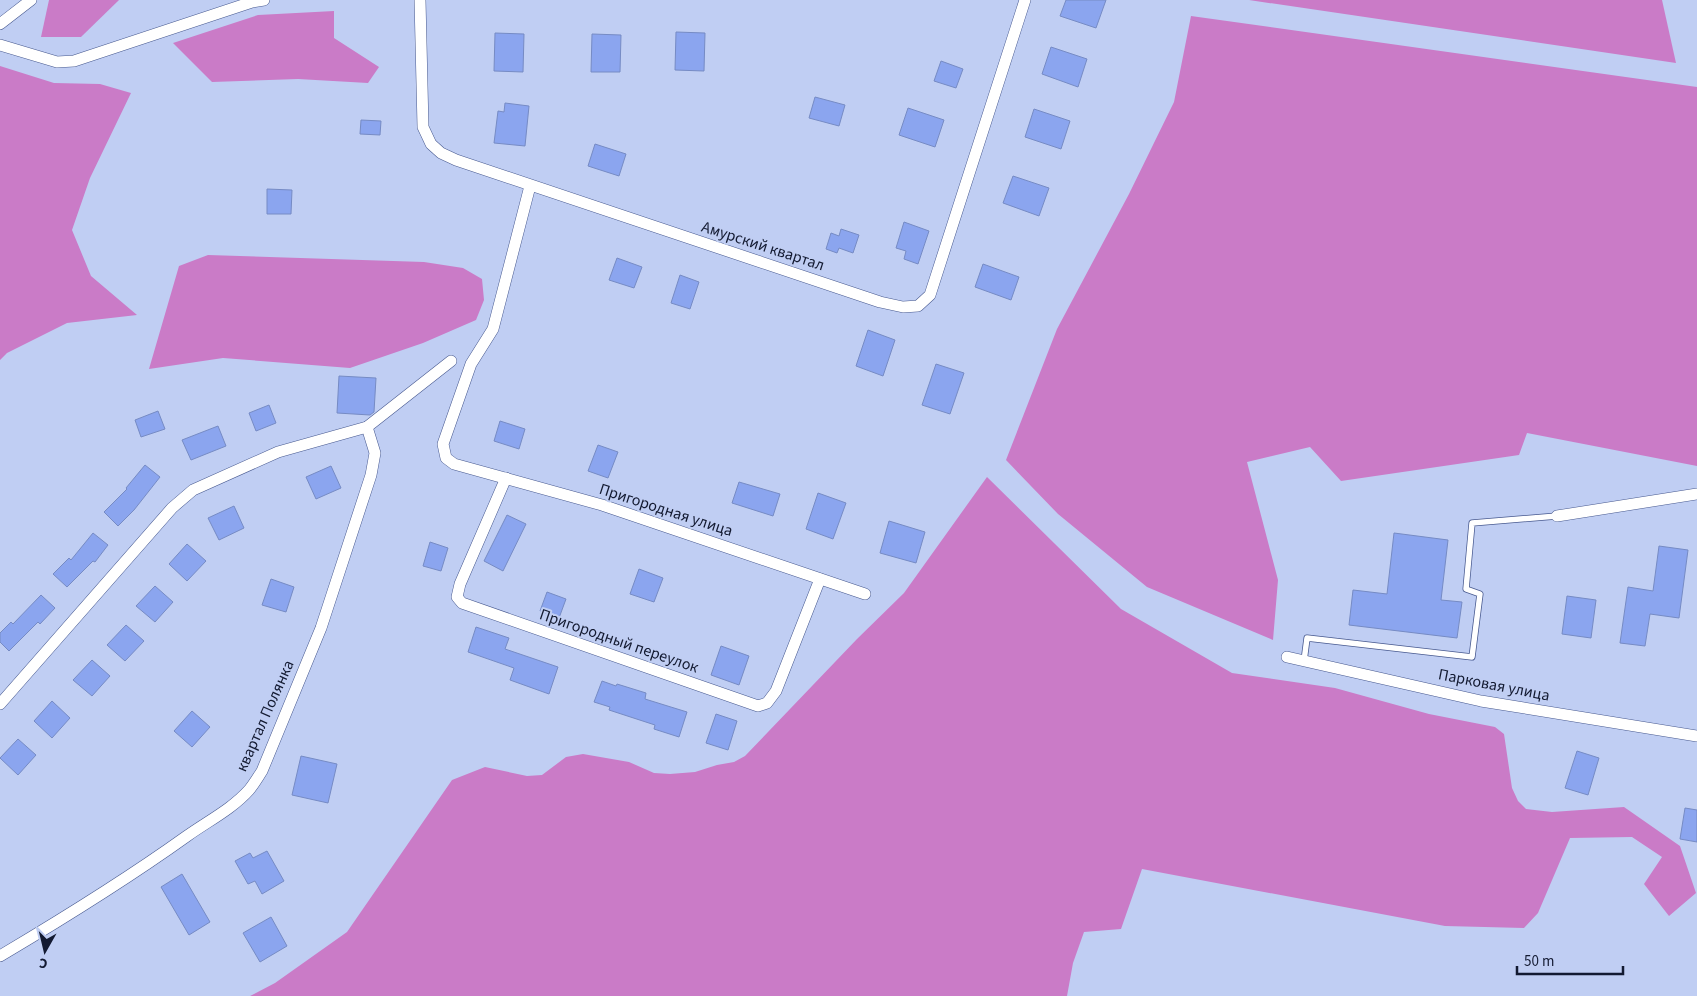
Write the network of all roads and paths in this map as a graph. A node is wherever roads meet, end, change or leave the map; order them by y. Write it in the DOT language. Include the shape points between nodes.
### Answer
graph roads {
  1 [pos="30,0"];
  2 [pos="264,0"];
  3 [pos="420,0"];
  4 [pos="1025,0"];
  5 [pos="0,24"];
  6 [pos="0,46"];
  7 [pos="530,186"];
  8 [pos="451,361"];
  9 [pos="368,427"];
  10 [pos="506,478"];
  11 [pos="1697,494"];
  12 [pos="1556,516"];
  13 [pos="820,579"];
  14 [pos="865,594"];
  15 [pos="1287,657"];
  16 [pos="1304,661"];
  17 [pos="0,704"];
  18 [pos="1697,736"];
  19 [pos="0,956"];
  1 -- 5 [label="street"];
  2 -- 6 [label="street" via="74,61 57,62"];
  3 -- 7 [label="street, Амурский квартал" via="423,127 431,144 456,160"];
  4 -- 7 [label="street, Амурский квартал" via="930,296 918,306 903,307 880,302"];
  7 -- 10 [label="street, Пригородная улица" via="493,329 470,364 443,444 446,458 454,464"];
  8 -- 9 [label="street"];
  9 -- 17 [label="street" via="278,452 193,490 172,508"];
  9 -- 19 [label="street, квартал Полянка" via="375,453 371,474 321,628 262,771 254,783 229,808 147,865"];
  10 -- 13 [label="street, Пригородная улица" via="602,505"];
  10 -- 13 [label="street, Пригородный переулок" via="460,584 457,596 462,603 758,706 767,703 776,691"];
  11 -- 12 [label="street"];
  12 -- 16 [label="lane" via="1472,523 1466,590 1480,594 1472,657 1307,638"];
  13 -- 14 [label="street, Пригородная улица"];
  15 -- 16 [label="street, Парковая улица"];
  16 -- 18 [label="street, Парковая улица" via="1482,701"];
}
